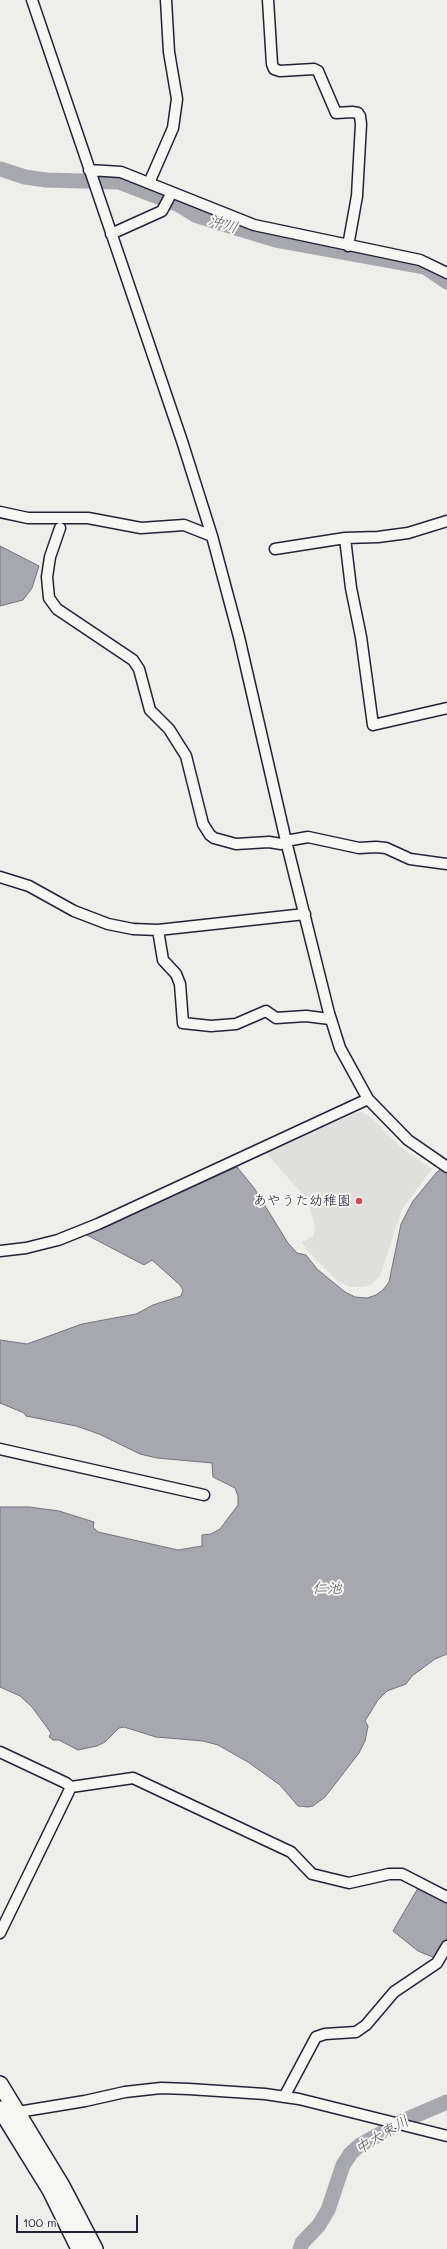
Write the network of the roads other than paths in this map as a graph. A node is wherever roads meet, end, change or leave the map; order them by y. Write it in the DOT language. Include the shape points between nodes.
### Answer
graph roads {
  1 [pos="32,0"];
  2 [pos="166,0"];
  3 [pos="268,0"];
  4 [pos="90,172"];
  5 [pos="149,184"];
  6 [pos="171,195"];
  7 [pos="111,234"];
  8 [pos="348,246"];
  9 [pos="447,273"];
  10 [pos="0,512"];
  11 [pos="447,520"];
  12 [pos="60,528"];
  13 [pos="212,536"];
  14 [pos="344,538"];
  15 [pos="275,549"];
  16 [pos="447,708"];
  17 [pos="286,841"];
  18 [pos="447,864"];
  19 [pos="0,877"];
  20 [pos="305,914"];
  21 [pos="158,930"];
  22 [pos="330,1019"];
  23 [pos="368,1099"];
  24 [pos="447,1167"];
  25 [pos="0,1251"];
  26 [pos="0,1449"];
  27 [pos="204,1495"];
  28 [pos="0,1752"];
  29 [pos="71,1787"];
  30 [pos="447,1897"];
  31 [pos="0,1933"];
  32 [pos="447,1946"];
  33 [pos="0,2084"];
  34 [pos="284,2097"];
  35 [pos="5,2112"];
  36 [pos="447,2136"];
  37 [pos="79,2249"];
  38 [pos="95,2249"];
  1 -- 4 [label="street"];
  2 -- 5 [label="street" via="169,52 177,99 173,128"];
  3 -- 8 [label="street" via="274,69 318,71 336,114 352,112 360,116 357,196"];
  4 -- 5 [label="street" via="116,171"];
  4 -- 7 [label="street"];
  5 -- 6 [label="street"];
  6 -- 7 [label="street" via="162,211"];
  6 -- 8 [label="street" via="254,225"];
  7 -- 13 [label="street"];
  8 -- 9 [label="street" via="420,260"];
  10 -- 13 [label="street" via="28,518 88,518 142,528 184,526"];
  11 -- 14 [label="street" via="408,533"];
  12 -- 17 [label="street" via="47,577 49,598 57,609 127,656 139,668 150,710 169,729 186,756 203,824 210,835 236,844 281,844"];
  13 -- 17 [label="street" via="239,637"];
  14 -- 15 [label="street"];
  14 -- 16 [label="street" via="373,725"];
  17 -- 18 [label="street" via="308,837 359,848 376,846 410,859"];
  17 -- 20 [label="street"];
  19 -- 21 [label="street" via="29,886 74,910 108,924"];
  20 -- 21 [label="street"];
  20 -- 22 [label="street"];
  21 -- 22 [label="street" via="163,960 176,974 180,984 183,1023 211,1026 236,1024 266,1012 276,1018 306,1016"];
  22 -- 23 [label="street" via="340,1048"];
  23 -- 24 [label="street" via="408,1140"];
  23 -- 25 [label="street" via="98,1224 58,1240"];
  26 -- 27 [label="street"];
  28 -- 29 [label="street" via="66,1782"];
  29 -- 30 [label="street" via="133,1778 291,1852 312,1874 349,1884 389,1874 402,1874"];
  29 -- 31 [label="street"];
  32 -- 34 [label="street" via="438,1963 394,1992 366,2025 356,2032 316,2037"];
  33 -- 35 [label="highway"];
  34 -- 35 [label="street" via="155,2088"];
  34 -- 36 [label="street"];
  35 -- 37 [label="highway" via="50,2190"];
  35 -- 38 [label="highway" via="62,2186"];
}
